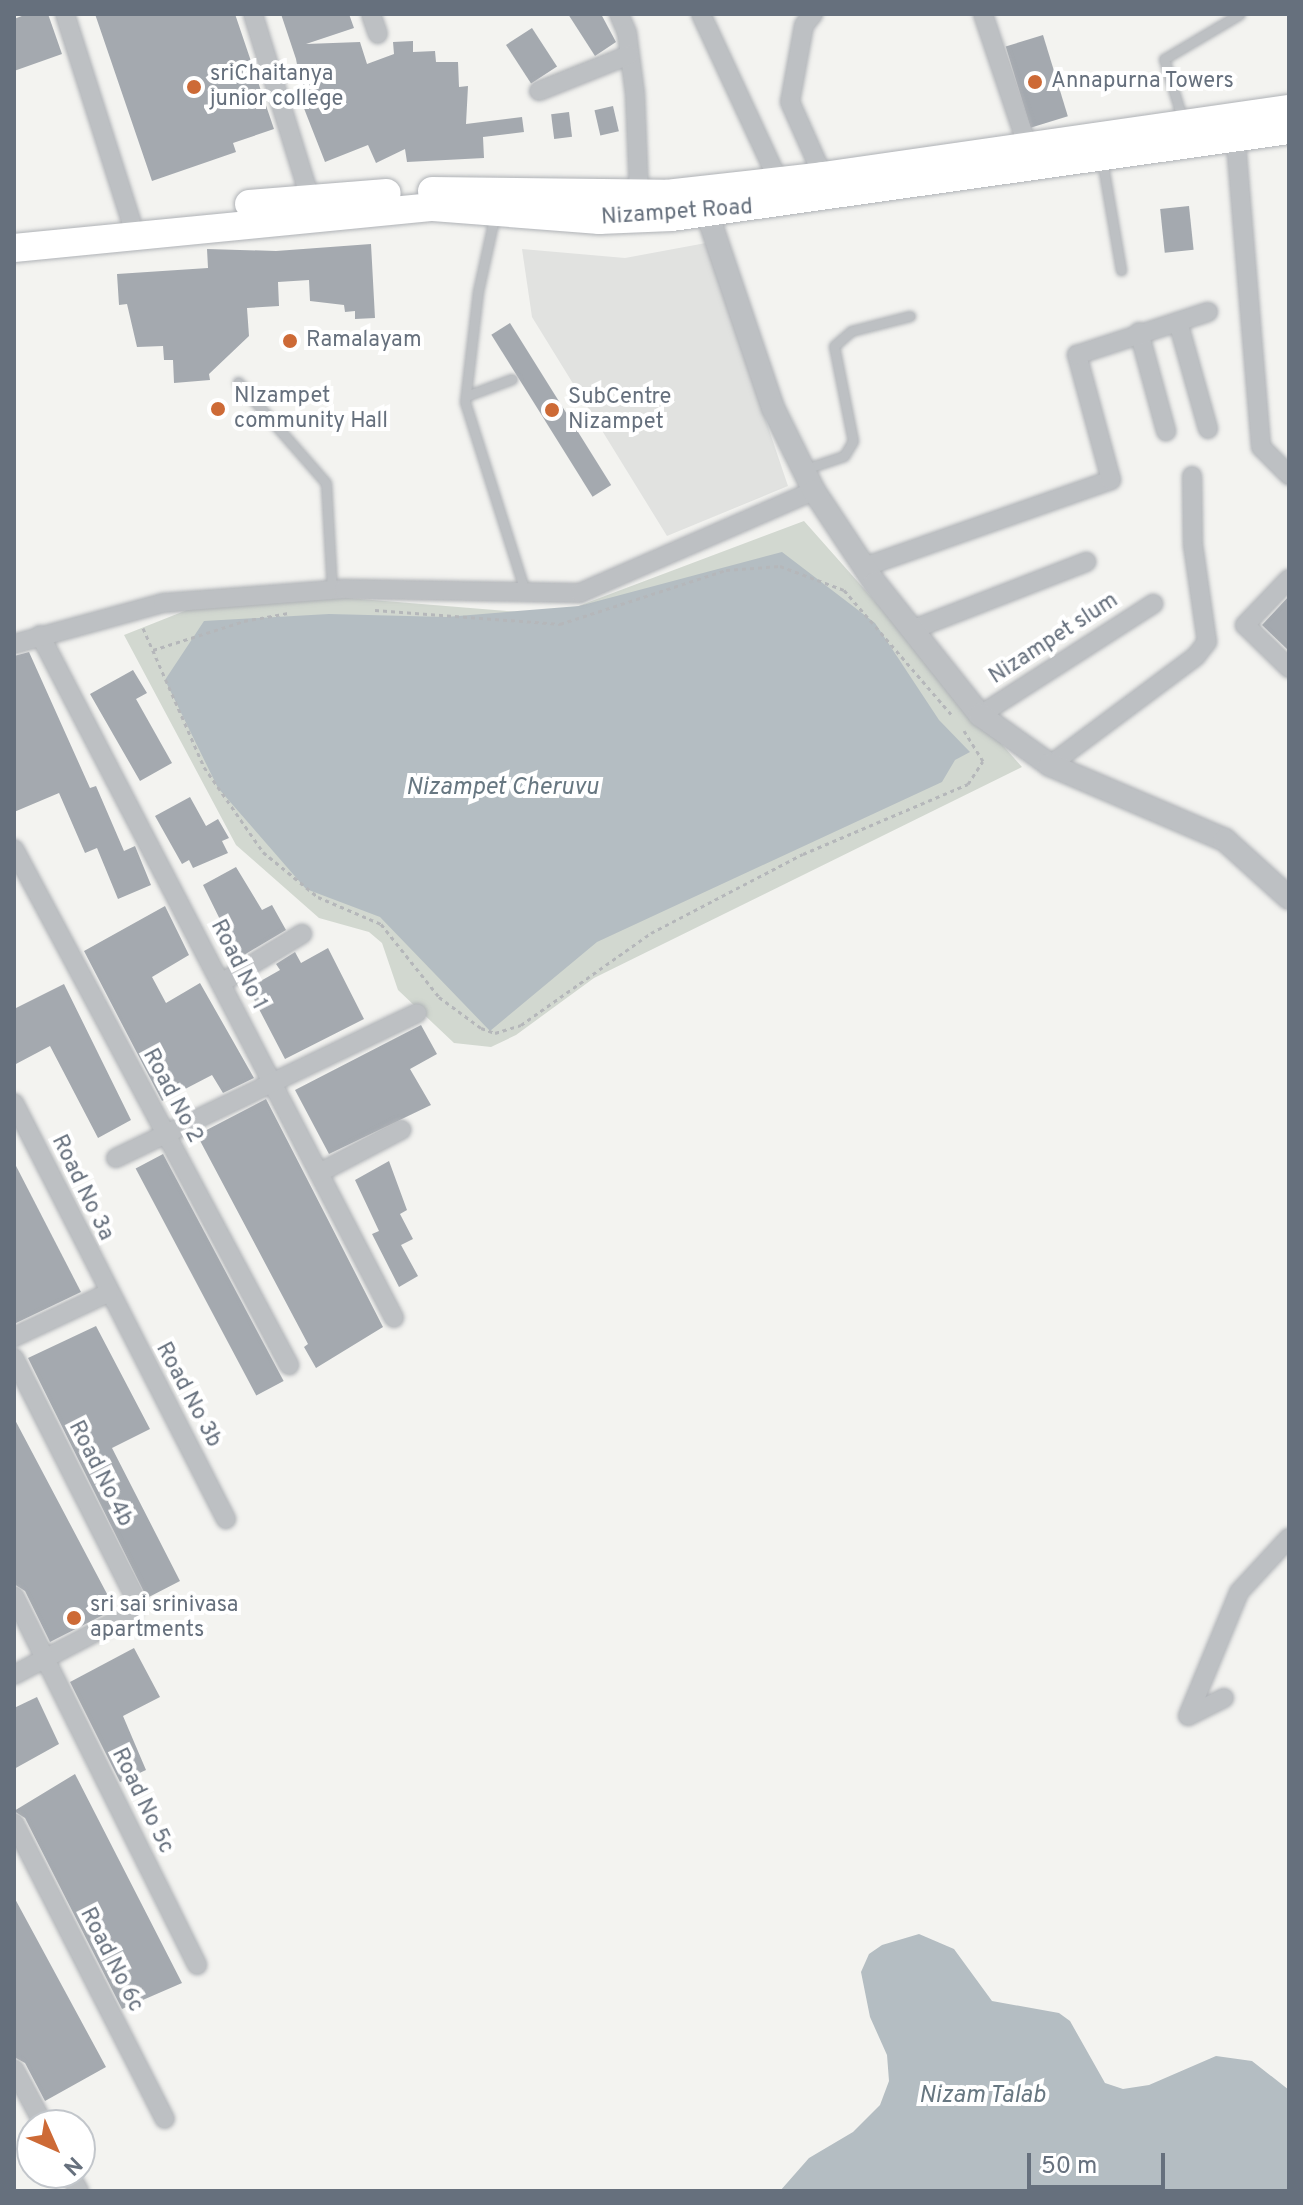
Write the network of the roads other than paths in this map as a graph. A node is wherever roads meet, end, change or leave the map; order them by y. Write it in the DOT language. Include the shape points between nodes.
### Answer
graph roads {
  1 [pos="65,14"];
  2 [pos="253,14"];
  3 [pos="371,14"];
  4 [pos="619,14"];
  5 [pos="701,14"];
  6 [pos="813,14"];
  7 [pos="983,14"];
  8 [pos="1240,14"];
  9 [pos="378,34"];
  10 [pos="629,55"];
  11 [pos="539,91"];
  12 [pos="1289,109"];
  13 [pos="1185,124"];
  14 [pos="1235,126"];
  15 [pos="1289,130"];
  16 [pos="1028,148"];
  17 [pos="1102,157"];
  18 [pos="823,176"];
  19 [pos="779,182"];
  20 [pos="639,193"];
  21 [pos="309,195"];
  22 [pos="574,204"];
  23 [pos="496,210"];
  24 [pos="707,213"];
  25 [pos="131,221"];
  26 [pos="14,234"];
  27 [pos="14,248"];
  28 [pos="1121,270"];
  29 [pos="1208,312"];
  30 [pos="910,316"];
  31 [pos="1178,322"];
  32 [pos="1139,332"];
  33 [pos="512,379"];
  34 [pos="238,382"];
  35 [pos="466,396"];
  36 [pos="1208,429"];
  37 [pos="1166,431"];
  38 [pos="804,469"];
  39 [pos="1289,475"];
  40 [pos="1192,476"];
  41 [pos="814,491"];
  42 [pos="1086,562"];
  43 [pos="864,567"];
  44 [pos="1289,579"];
  45 [pos="523,585"];
  46 [pos="332,590"];
  47 [pos="1153,604"];
  48 [pos="914,629"];
  49 [pos="40,635"];
  50 [pos="14,644"];
  51 [pos="1289,668"];
  52 [pos="980,715"];
  53 [pos="1050,765"];
  54 [pos="14,849"];
  55 [pos="1289,898"];
  56 [pos="302,934"];
  57 [pos="221,983"];
  58 [pos="417,1013"];
  59 [pos="272,1083"];
  60 [pos="14,1103"];
  61 [pos="401,1130"];
  62 [pos="165,1134"];
  63 [pos="116,1158"];
  64 [pos="319,1173"];
  65 [pos="108,1293"];
  66 [pos="394,1318"];
  67 [pos="14,1337"];
  68 [pos="14,1358"];
  69 [pos="289,1365"];
  70 [pos="226,1519"];
  71 [pos="1289,1538"];
  72 [pos="14,1596"];
  73 [pos="44,1659"];
  74 [pos="14,1675"];
  75 [pos="1224,1698"];
  76 [pos="14,1823"];
  77 [pos="197,1965"];
  78 [pos="14,2069"];
  79 [pos="35,2109"];
  80 [pos="165,2119"];
  1 -- 25 [label="street"];
  2 -- 21 [label="street"];
  3 -- 9 [label="street"];
  4 -- 10 [label="street"];
  5 -- 19 [label="street"];
  6 -- 18 [label="street" via="804,25 790,102"];
  7 -- 16 [label="street"];
  8 -- 13 [label="lane" via="1164,59"];
  10 -- 11 [label="street"];
  10 -- 20 [label="street"];
  12 -- 14 [label="main road, Nizampet Road"];
  13 -- 14 [label="main road, Nizampet Road"];
  13 -- 16 [label="main road, Nizampet Road"];
  14 -- 15 [label="main road, Nizampet Road"];
  14 -- 17 [label="main road, Nizampet Road"];
  14 -- 39 [label="street" via="1261,447"];
  16 -- 18 [label="main road, Nizampet Road"];
  17 -- 24 [label="main road, Nizampet Road"];
  17 -- 28 [label="lane"];
  18 -- 19 [label="main road, Nizampet Road"];
  19 -- 20 [label="main road, Nizampet Road"];
  20 -- 22 [label="main road, Nizampet Road"];
  21 -- 22 [label="main road, Nizampet Road"];
  21 -- 25 [label="main road, Nizampet Road"];
  22 -- 23 [label="main road, Nizampet Road"];
  22 -- 24 [label="main road, Nizampet Road"];
  23 -- 27 [label="main road, Nizampet Road" via="433,207"];
  23 -- 35 [label="lane" via="478,291"];
  24 -- 38 [label="street" via="773,408"];
  25 -- 26 [label="main road, Nizampet Road"];
  29 -- 31 [label="street"];
  30 -- 38 [label="lane" via="851,331 834,346 853,441 844,456"];
  31 -- 32 [label="street"];
  31 -- 36 [label="street"];
  32 -- 37 [label="street"];
  32 -- 43 [label="street" via="1083,351 1078,359 1111,480"];
  33 -- 35 [label="lane"];
  34 -- 46 [label="lane" via="326,483"];
  35 -- 45 [label="lane"];
  38 -- 41 [label="street"];
  40 -- 53 [label="street" via="1193,545 1207,642 1196,656"];
  41 -- 43 [label="street"];
  41 -- 46 [label="street" via="580,593"];
  42 -- 48 [label="street"];
  43 -- 48 [label="street"];
  44 -- 51 [label="street" via="1245,625"];
  46 -- 49 [label="street" via="163,603"];
  47 -- 52 [label="street, Nizampet slum"];
  48 -- 52 [label="street"];
  49 -- 50 [label="street"];
  49 -- 57 [label="street, Road No 1"];
  52 -- 53 [label="street"];
  53 -- 55 [label="street" via="1225,840"];
  54 -- 62 [label="street, Road No 2"];
  56 -- 57 [label="street"];
  57 -- 59 [label="street, Road No 1"];
  58 -- 59 [label="street"];
  59 -- 62 [label="street"];
  59 -- 64 [label="street, Road No 1"];
  60 -- 65 [label="street, Road No 3a"];
  61 -- 64 [label="street"];
  62 -- 63 [label="street"];
  62 -- 69 [label="street, Road No 2"];
  64 -- 66 [label="street, Road No 1"];
  65 -- 67 [label="street"];
  65 -- 70 [label="street, Road No 3b"];
  68 -- 73 [label="street, Road No 4b" via="135,1598 132,1613"];
  71 -- 75 [label="street" via="1239,1592 1188,1716"];
  72 -- 73 [label="street, Road No 5c"];
  73 -- 74 [label="street"];
  73 -- 77 [label="street, Road No 5c"];
  76 -- 80 [label="street, Road No 6c"];
  78 -- 79 [label="street"];
}
